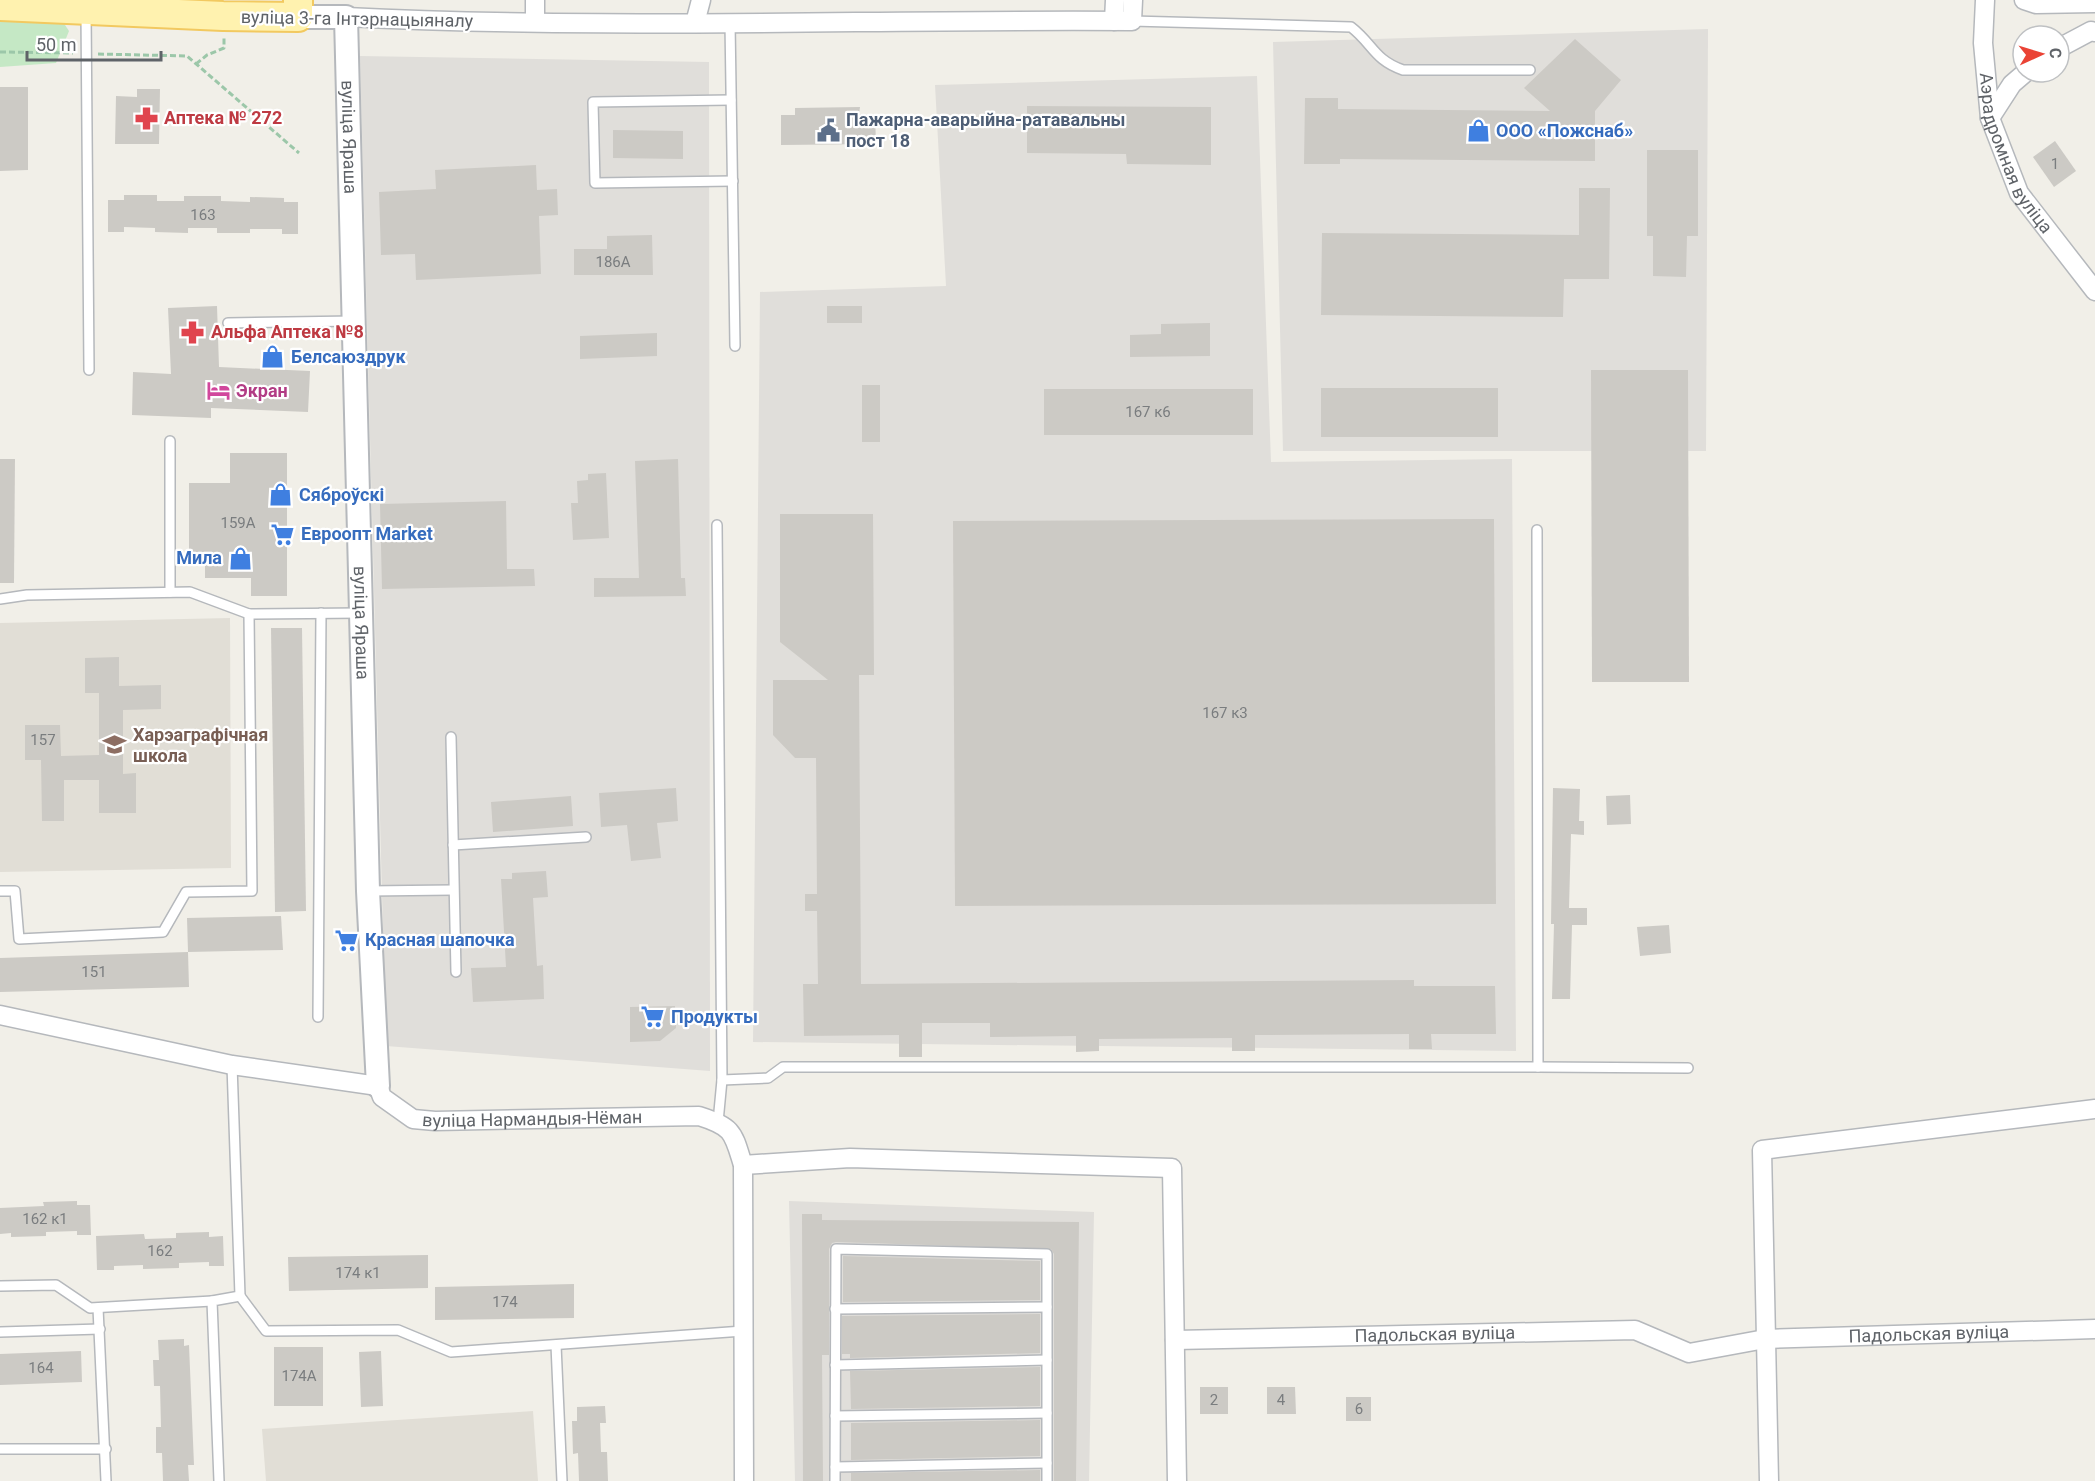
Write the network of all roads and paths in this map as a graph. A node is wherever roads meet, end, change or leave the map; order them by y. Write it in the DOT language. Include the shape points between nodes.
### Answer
graph roads {
  1 [pos="535,0"];
  2 [pos="701,0"];
  3 [pos="1115,0"];
  4 [pos="1133,0"];
  5 [pos="1985,0"];
  6 [pos="2024,0"];
  7 [pos="2095,3"];
  8 [pos="0,6"];
  9 [pos="298,8"];
  10 [pos="86,10"];
  11 [pos="346,17"];
  12 [pos="1123,21"];
  13 [pos="535,22"];
  14 [pos="695,23"];
  15 [pos="730,23"];
  16 [pos="2095,32"];
  17 [pos="2071,42"];
  18 [pos="0,52"];
  19 [pos="86,54"];
  20 [pos="1530,70"];
  21 [pos="2012,84"];
  22 [pos="731,100"];
  23 [pos="1990,118"];
  24 [pos="299,153"];
  25 [pos="733,181"];
  26 [pos="2095,291"];
  27 [pos="354,321"];
  28 [pos="228,323"];
  29 [pos="735,346"];
  30 [pos="89,370"];
  31 [pos="170,441"];
  32 [pos="717,525"];
  33 [pos="1537,530"];
  34 [pos="170,592"];
  35 [pos="0,599"];
  36 [pos="321,613"];
  37 [pos="361,613"];
  38 [pos="249,614"];
  39 [pos="451,737"];
  40 [pos="586,837"];
  41 [pos="453,845"];
  42 [pos="453,890"];
  43 [pos="0,891"];
  44 [pos="368,891"];
  45 [pos="456,972"];
  46 [pos="0,1015"];
  47 [pos="318,1017"];
  48 [pos="232,1065"];
  49 [pos="1538,1067"];
  50 [pos="1688,1068"];
  51 [pos="722,1080"];
  52 [pos="378,1086"];
  53 [pos="2095,1109"];
  54 [pos="718,1122"];
  55 [pos="743,1165"];
  56 [pos="0,1286"];
  57 [pos="240,1296"];
  58 [pos="212,1301"];
  59 [pos="1047,1307"];
  60 [pos="98,1308"];
  61 [pos="835,1309"];
  62 [pos="100,1329"];
  63 [pos="2095,1329"];
  64 [pos="743,1331"];
  65 [pos="0,1332"];
  66 [pos="1765,1339"];
  67 [pos="1175,1340"];
  68 [pos="556,1345"];
  69 [pos="1047,1360"];
  70 [pos="835,1365"];
  71 [pos="1047,1413"];
  72 [pos="835,1416"];
  73 [pos="0,1449"];
  74 [pos="106,1449"];
  75 [pos="1047,1463"];
  76 [pos="835,1467"];
  77 [pos="106,1481"];
  78 [pos="219,1481"];
  79 [pos="562,1481"];
  80 [pos="744,1481"];
  81 [pos="835,1481"];
  82 [pos="1047,1481"];
  83 [pos="1177,1481"];
  84 [pos="1769,1481"];
  1 -- 13 [label="street"];
  2 -- 14 [label="street"];
  3 -- 12 [label="street"];
  4 -- 12 [label="street"];
  5 -- 23 [label="street, Аэрадромная вуліца" via="1983,43"];
  6 -- 7 [label="street" via="2036,4"];
  8 -- 10 [label="main road, вуліца 3-га Інтэрнацыяналу"];
  9 -- 10 [label="main road, вуліца 3-га Інтэрнацыяналу" via="223,16"];
  9 -- 11 [label="street, вуліца 3-га Інтэрнацыяналу"];
  10 -- 19 [label="lane"];
  11 -- 13 [label="street, вуліца 3-га Інтэрнацыяналу"];
  11 -- 27 [label="street, вуліца Яраша"];
  12 -- 15 [label="street, вуліца 3-га Інтэрнацыяналу"];
  12 -- 20 [label="lane" via="1351,27 1387,65 1403,70"];
  13 -- 14 [label="street, вуліца 3-га Інтэрнацыяналу"];
  14 -- 15 [label="street, вуліца 3-га Інтэрнацыяналу"];
  15 -- 22 [label="lane"];
  16 -- 17 [label="street"];
  18 -- 19 [label="path"];
  19 -- 24 [label="path" via="187,56"];
  19 -- 30 [label="lane"];
  21 -- 23 [label="street"];
  22 -- 25 [label="lane"];
  22 -- 25 [label="lane" via="593,102 595,183"];
  23 -- 26 [label="street, Аэрадромная вуліца" via="2019,193"];
  25 -- 29 [label="lane"];
  27 -- 28 [label="lane"];
  27 -- 37 [label="street, вуліца Яраша"];
  31 -- 34 [label="lane"];
  32 -- 51 [label="lane"];
  33 -- 49 [label="lane"];
  34 -- 35 [label="lane"];
  34 -- 38 [label="lane" via="190,592"];
  36 -- 37 [label="lane"];
  36 -- 38 [label="lane"];
  36 -- 47 [label="lane"];
  37 -- 44 [label="street, вуліца Яраша"];
  38 -- 43 [label="lane" via="252,891 186,892 163,932 20,939 15,891"];
  39 -- 41 [label="lane"];
  40 -- 41 [label="lane"];
  41 -- 42 [label="lane"];
  42 -- 44 [label="lane"];
  42 -- 45 [label="lane"];
  44 -- 52 [label="street, вуліца Яраша"];
  46 -- 48 [label="street"];
  48 -- 52 [label="street"];
  48 -- 57 [label="lane"];
  49 -- 50 [label="lane"];
  49 -- 51 [label="lane" via="783,1067 768,1078"];
  51 -- 54 [label="lane"];
  52 -- 54 [label="street, вуліца Нармандыя-Нёман" via="382,1097 413,1119 699,1116"];
  53 -- 66 [label="street" via="1762,1150"];
  54 -- 55 [label="street" via="734,1135"];
  55 -- 64 [label="street"];
  55 -- 67 [label="street" via="850,1158 1172,1168"];
  56 -- 60 [label="lane" via="56,1285 90,1308"];
  57 -- 58 [label="lane"];
  57 -- 68 [label="lane" via="266,1331 398,1330 451,1352"];
  58 -- 60 [label="lane"];
  58 -- 78 [label="lane"];
  59 -- 61 [label="lane"];
  59 -- 61 [label="lane" via="1047,1254 836,1249"];
  59 -- 69 [label="lane"];
  60 -- 62 [label="lane"];
  61 -- 70 [label="lane"];
  62 -- 65 [label="lane"];
  62 -- 74 [label="lane"];
  63 -- 66 [label="street, Падольская вуліца"];
  64 -- 68 [label="lane"];
  64 -- 80 [label="street"];
  66 -- 67 [label="street, Падольская вуліца" via="1689,1353 1635,1330"];
  66 -- 84 [label="street"];
  67 -- 83 [label="street"];
  68 -- 79 [label="lane"];
  69 -- 70 [label="lane"];
  69 -- 71 [label="lane"];
  70 -- 72 [label="lane"];
  71 -- 72 [label="lane"];
  71 -- 75 [label="lane"];
  72 -- 76 [label="lane"];
  73 -- 74 [label="lane"];
  74 -- 77 [label="lane"];
  75 -- 76 [label="lane"];
  75 -- 82 [label="lane"];
  76 -- 81 [label="lane"];
}
